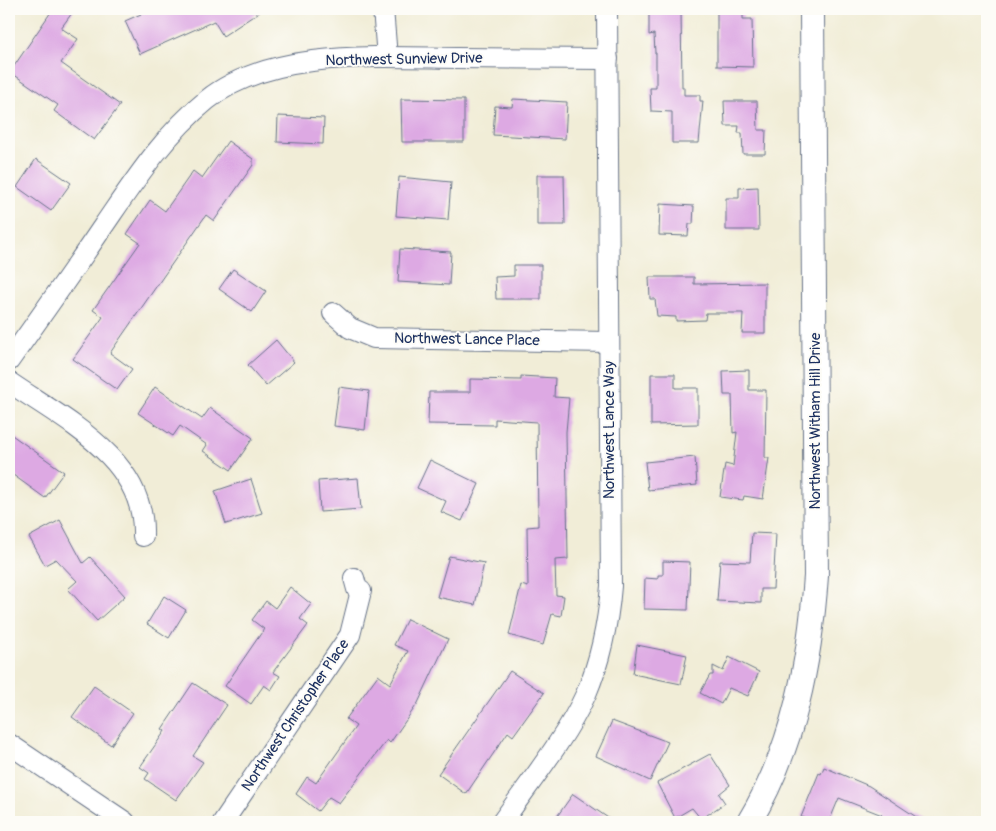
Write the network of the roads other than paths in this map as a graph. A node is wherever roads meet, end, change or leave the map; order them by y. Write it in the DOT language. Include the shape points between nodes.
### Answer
graph roads {
  1 [pos="383,9"];
  2 [pos="607,9"];
  3 [pos="812,9"];
  4 [pos="387,57"];
  5 [pos="608,59"];
  6 [pos="333,313"];
  7 [pos="609,342"];
  8 [pos="9,361"];
  9 [pos="9,382"];
  10 [pos="143,536"];
  11 [pos="354,578"];
  12 [pos="9,744"];
  13 [pos="124,822"];
  14 [pos="223,822"];
  15 [pos="502,822"];
  16 [pos="749,822"];
  1 -- 4 [label="street"];
  2 -- 5 [label="street, Northwest Lance Way"];
  3 -- 16 [label="street, Northwest Witham Hill Drive" via="816,576 813,620 796,709 778,764"];
  4 -- 5 [label="street, Northwest Sunview Drive"];
  4 -- 8 [label="street, Northwest Sunview Drive" via="311,61 273,69 236,82 209,99 181,123 151,156"];
  5 -- 7 [label="street, Northwest Lance Way"];
  6 -- 7 [label="street, Northwest Lance Place" via="350,328 374,338"];
  7 -- 15 [label="street, Northwest Lance Way" via="611,586 599,657 573,719"];
  9 -- 10 [label="street" via="70,424 120,465 134,486 142,510"];
  11 -- 14 [label="street, Northwest Christopher Place" via="361,591 350,635"];
  12 -- 13 [label="street"];
}
